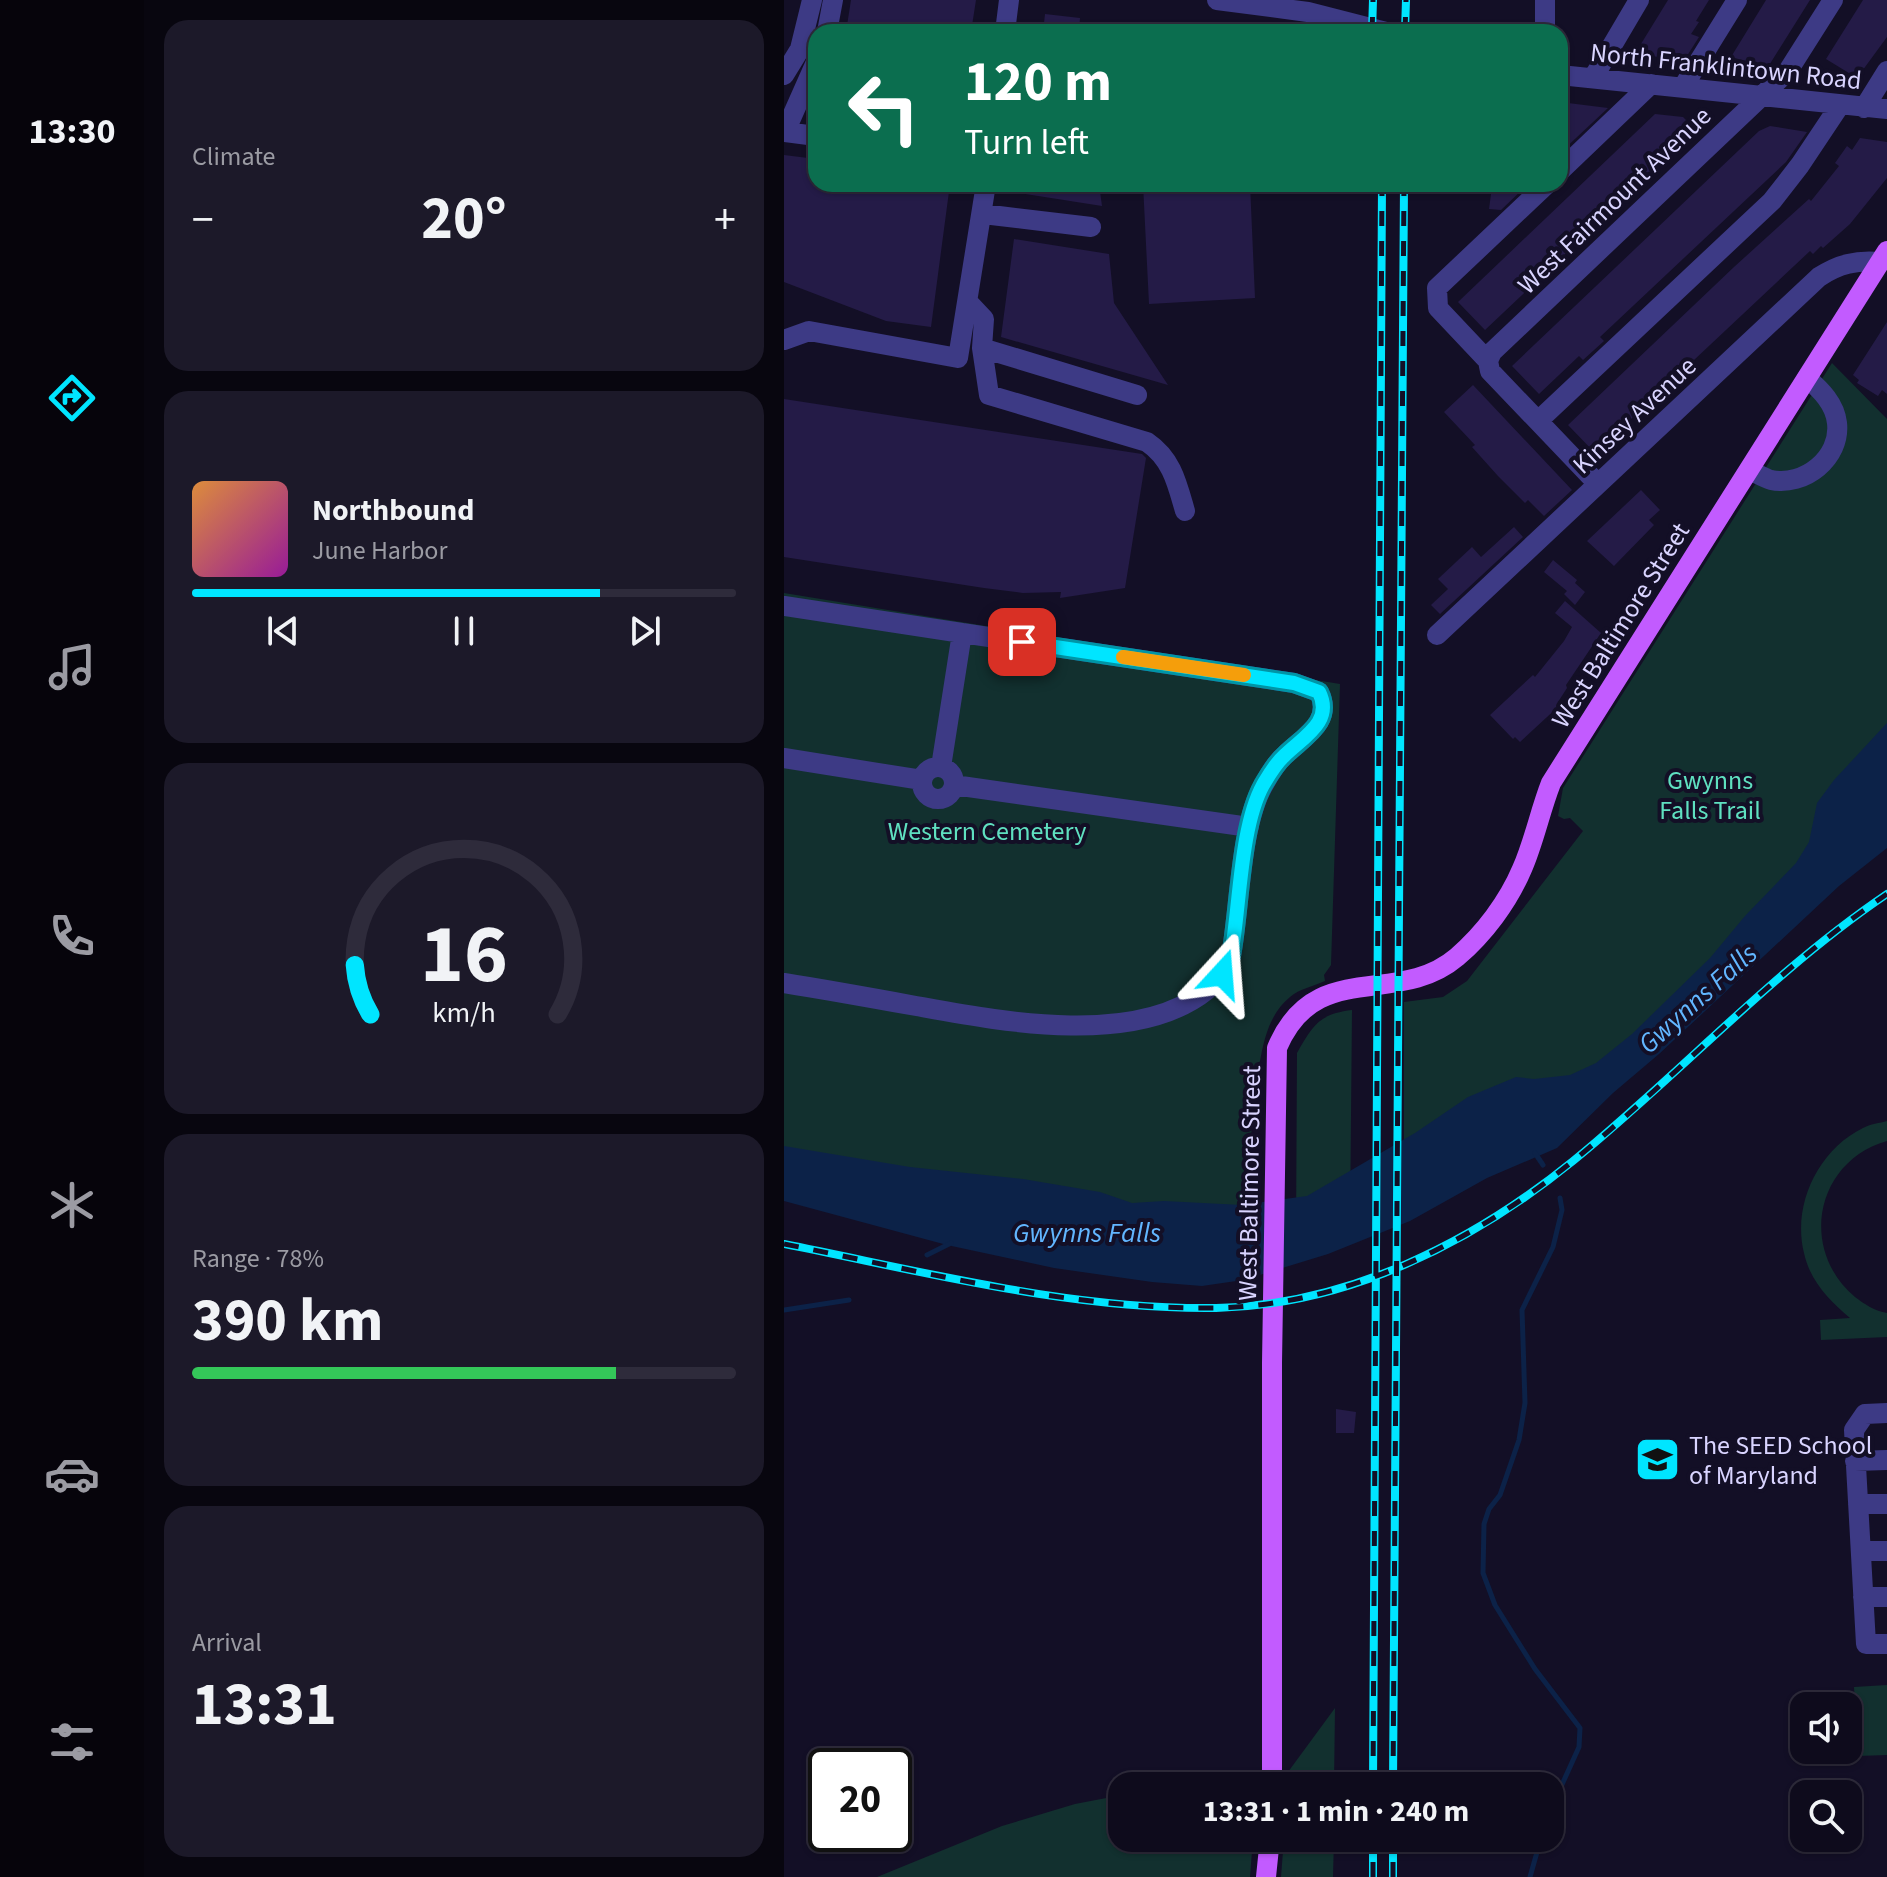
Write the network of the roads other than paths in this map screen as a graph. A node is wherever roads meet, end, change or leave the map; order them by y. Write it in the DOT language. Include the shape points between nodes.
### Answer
graph roads {
  1 [pos="833,0"];
  2 [pos="1009,0"];
  3 [pos="1217,0"];
  4 [pos="1545,0"];
  5 [pos="1639,0"];
  6 [pos="1737,0"];
  7 [pos="1833,0"];
  8 [pos="805,1"];
  9 [pos="828,24"];
  10 [pos="1006,24"];
  11 [pos="1355,24"];
  12 [pos="1545,24"];
  13 [pos="799,54"];
  14 [pos="1887,71"];
  15 [pos="784,75"];
  16 [pos="1568,76"];
  17 [pos="1593,78"];
  18 [pos="1651,84"];
  19 [pos="1683,87"];
  20 [pos="1761,96"];
  21 [pos="1840,105"];
  22 [pos="1864,108"];
  23 [pos="1887,109"];
  24 [pos="808,135"];
  25 [pos="1568,163"];
  26 [pos="985,192"];
  27 [pos="1539,192"];
  28 [pos="983,214"];
  29 [pos="1091,227"];
  30 [pos="1884,257"];
  31 [pos="968,302"];
  32 [pos="784,340"];
  33 [pos="982,348"];
  34 [pos="1488,361"];
  35 [pos="1807,378"];
  36 [pos="1137,395"];
  37 [pos="1538,421"];
  38 [pos="1749,470"];
  39 [pos="1598,484"];
  40 [pos="1185,511"];
  41 [pos="784,606"];
  42 [pos="962,633"];
  43 [pos="1437,635"];
  44 [pos="784,758"];
  45 [pos="941,767"];
  46 [pos="922,780"];
  47 [pos="954,785"];
  48 [pos="1249,827"];
  49 [pos="784,983"];
  50 [pos="1887,1413"];
  51 [pos="1887,1460"];
  52 [pos="1855,1461"];
  53 [pos="1858,1504"];
  54 [pos="1887,1504"];
  55 [pos="1861,1551"];
  56 [pos="1887,1551"];
  57 [pos="1863,1597"];
  58 [pos="1887,1597"];
  59 [pos="1887,1644"];
  60 [pos="1272,1772"];
  61 [pos="1269,1852"];
  62 [pos="1266,1877"];
  1 -- 9 [label="street"];
  2 -- 10 [label="street"];
  3 -- 11 [label="street"];
  4 -- 12 [label="street"];
  5 -- 17 [label="street"];
  6 -- 19 [label="street"];
  7 -- 20 [label="street, West Fairmount Avenue" via="1788,71"];
  8 -- 13 [label="street"];
  13 -- 15 [label="street"];
  13 -- 24 [label="street" via="785,132"];
  14 -- 22 [label="street"];
  16 -- 17 [label="street, North Franklintown Road"];
  17 -- 18 [label="street, North Franklintown Road"];
  18 -- 19 [label="street, North Franklintown Road"];
  18 -- 25 [label="street"];
  19 -- 20 [label="street, North Franklintown Road"];
  20 -- 21 [label="street, North Franklintown Road"];
  20 -- 34 [label="street, West Fairmount Avenue"];
  21 -- 22 [label="street, North Franklintown Road"];
  21 -- 37 [label="street" via="1772,201"];
  22 -- 23 [label="street, North Franklintown Road"];
  26 -- 28 [label="street"];
  27 -- 34 [label="street" via="1437,288 1438,308"];
  28 -- 29 [label="street"];
  28 -- 31 [label="street"];
  30 -- 35 [label="main road, West Baltimore Street"];
  30 -- 39 [label="street, Kinsey Avenue" via="1846,263 1819,277"];
  31 -- 32 [label="street" via="958,358 809,331"];
  31 -- 33 [label="street" via="984,319"];
  33 -- 36 [label="street"];
  33 -- 40 [label="street" via="989,395 1147,442 1173,470"];
  34 -- 37 [label="street" via="1490,371"];
  35 -- 38 [label="main road, West Baltimore Street"];
  35 -- 38 [label="street" via="1831,406 1836,442 1808,476 1771,480"];
  37 -- 39 [label="street"];
  38 -- 60 [label="main road, West Baltimore Street" via="1551,783 1522,869 1491,920 1436,972 1331,993 1311,1002 1296,1014 1277,1048"];
  39 -- 43 [label="street, Kinsey Avenue"];
  41 -- 42 [label="street"];
  42 -- 45 [label="street"];
  42 -- 48 [label="street" via="1294,683 1319,692 1324,702 1319,723 1270,772"];
  44 -- 46 [label="street"];
  45 -- 46 [label="street" via="926,772"];
  45 -- 47 [label="street" via="949,771"];
  46 -- 47 [label="street" via="927,795 935,799 951,793"];
  47 -- 48 [label="street"];
  48 -- 49 [label="street" via="1231,956 1209,989 1167,1012 1133,1020 1027,1024"];
  50 -- 52 [label="street" via="1865,1414 1854,1430"];
  51 -- 52 [label="street"];
  52 -- 53 [label="street"];
  53 -- 54 [label="street"];
  53 -- 55 [label="street"];
  55 -- 56 [label="street"];
  55 -- 57 [label="street"];
  57 -- 58 [label="street"];
  57 -- 59 [label="street" via="1866,1644"];
  61 -- 62 [label="main road"];
}
